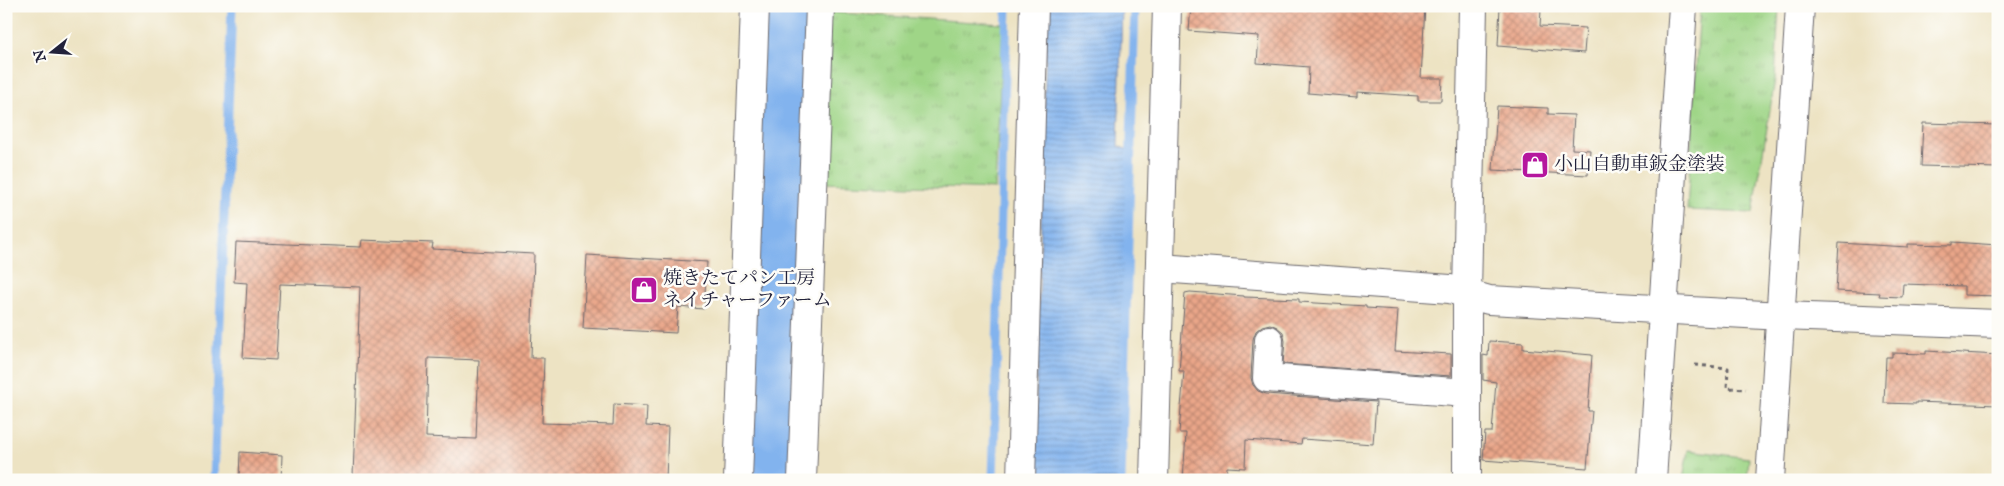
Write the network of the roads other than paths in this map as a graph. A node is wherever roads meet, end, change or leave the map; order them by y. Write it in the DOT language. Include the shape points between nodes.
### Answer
graph roads {
  1 [pos="755,6"];
  2 [pos="820,6"];
  3 [pos="1034,6"];
  4 [pos="1168,6"];
  5 [pos="1474,6"];
  6 [pos="1683,6"];
  7 [pos="1800,6"];
  8 [pos="1160,268"];
  9 [pos="1467,294"];
  10 [pos="1663,310"];
  11 [pos="1782,316"];
  12 [pos="1998,324"];
  13 [pos="1268,340"];
  14 [pos="1467,393"];
  15 [pos="738,480"];
  16 [pos="802,480"];
  17 [pos="1021,480"];
  18 [pos="1154,480"];
  19 [pos="1467,480"];
  20 [pos="1652,480"];
  21 [pos="1770,480"];
  1 -- 15 [label="street"];
  2 -- 16 [label="street"];
  3 -- 17 [label="street"];
  4 -- 8 [label="street"];
  5 -- 9 [label="street"];
  6 -- 10 [label="street"];
  7 -- 11 [label="street"];
  8 -- 9 [label="street" via="1450,289"];
  8 -- 18 [label="street"];
  9 -- 10 [label="street" via="1489,300"];
  9 -- 14 [label="street"];
  10 -- 11 [label="street"];
  10 -- 20 [label="street"];
  11 -- 12 [label="street"];
  11 -- 21 [label="street"];
  13 -- 14 [label="street" via="1267,378"];
  14 -- 19 [label="street"];
}
